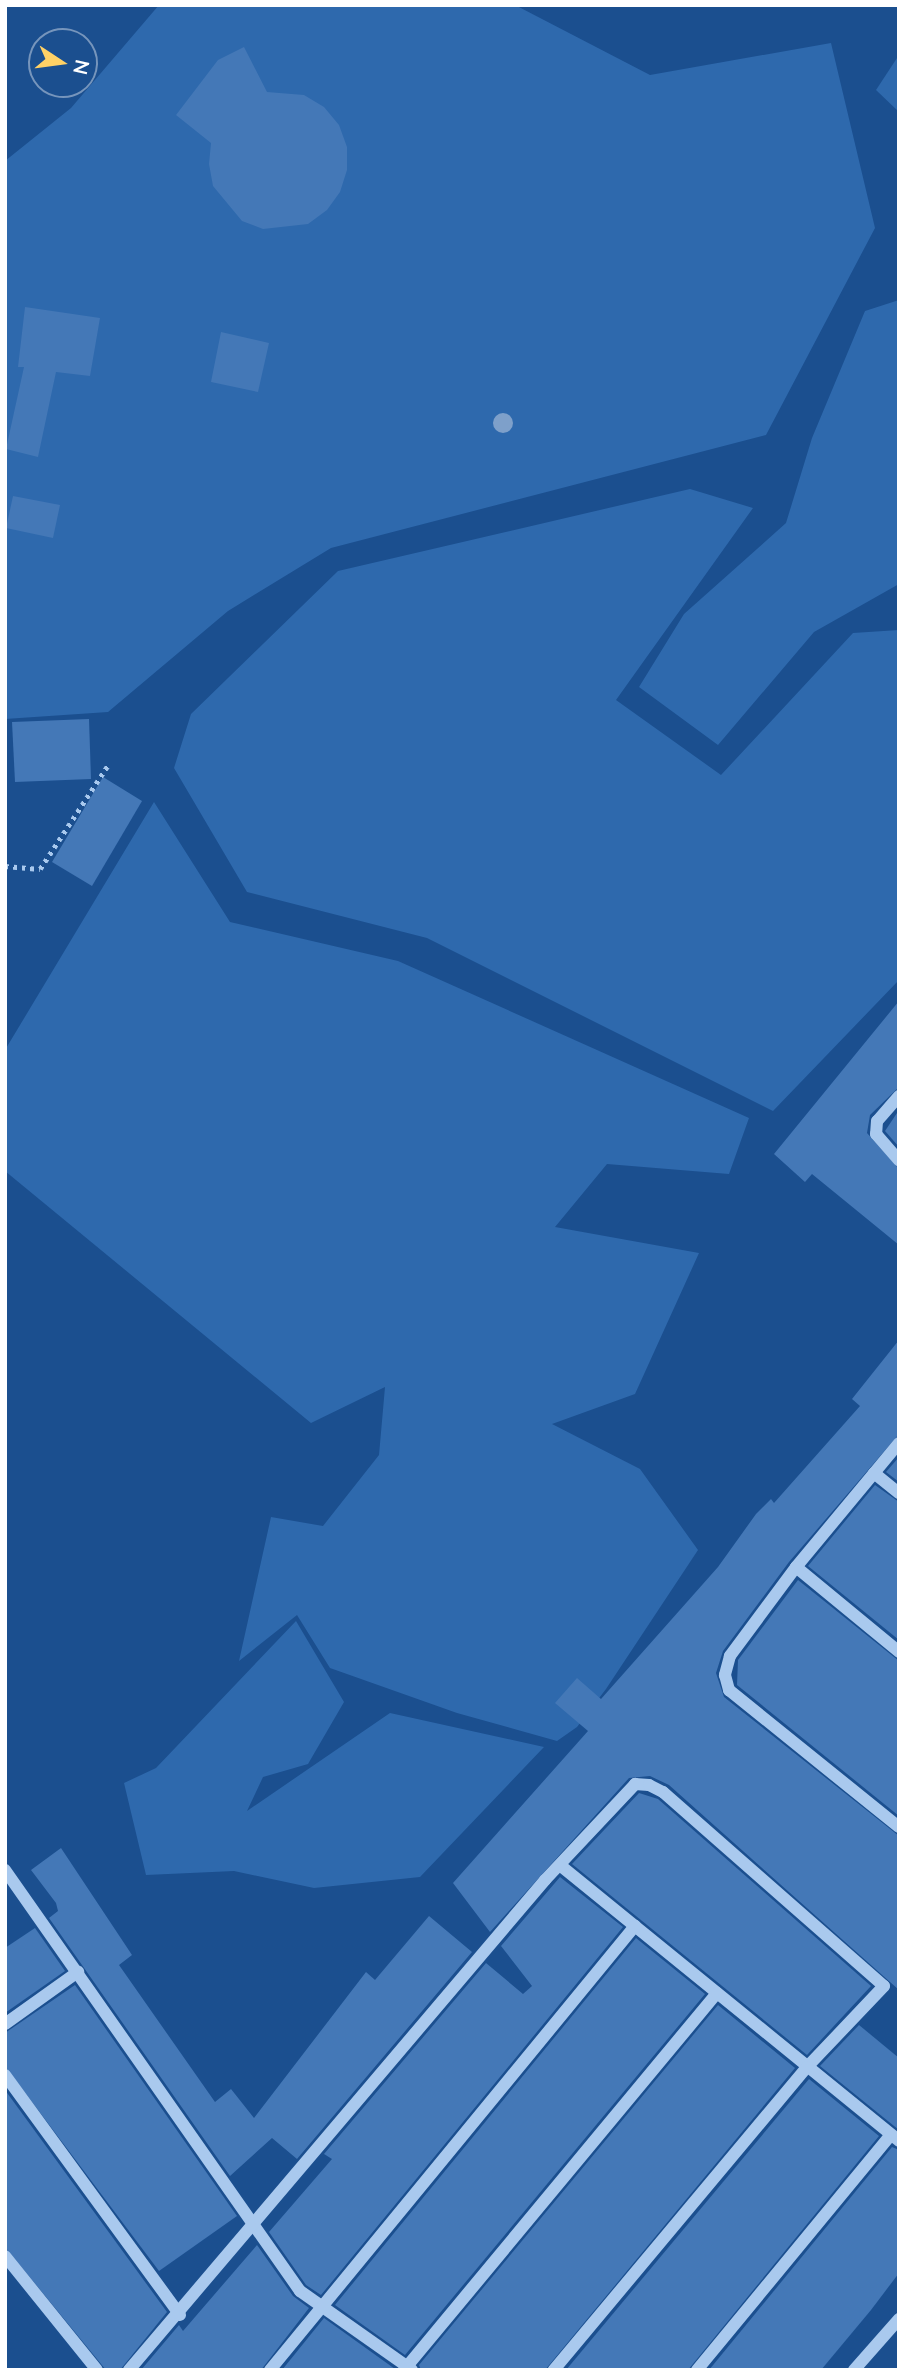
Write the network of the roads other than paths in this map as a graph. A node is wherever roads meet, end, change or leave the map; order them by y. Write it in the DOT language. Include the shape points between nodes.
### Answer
graph roads {
  1 [pos="899,1096"];
  2 [pos="899,1160"];
  3 [pos="899,1443"];
  4 [pos="874,1473"];
  5 [pos="899,1493"];
  6 [pos="796,1567"];
  7 [pos="899,1651"];
  8 [pos="899,1827"];
  9 [pos="561,1866"];
  10 [pos="5,1870"];
  11 [pos="635,1926"];
  12 [pos="78,1972"];
  13 [pos="717,1993"];
  14 [pos="5,2024"];
  15 [pos="807,2067"];
  16 [pos="5,2075"];
  17 [pos="895,2138"];
  18 [pos="253,2227"];
  19 [pos="5,2256"];
  20 [pos="321,2308"];
  21 [pos="180,2315"];
  22 [pos="899,2319"];
  23 [pos="407,2368"];
  24 [pos="97,2370"];
  25 [pos="130,2370"];
  26 [pos="270,2370"];
  27 [pos="554,2370"];
  28 [pos="697,2370"];
  29 [pos="854,2370"];
  1 -- 2 [label="street" via="877,1121 876,1134"];
  3 -- 4 [label="street"];
  4 -- 5 [label="street"];
  4 -- 6 [label="street"];
  6 -- 7 [label="street"];
  6 -- 8 [label="street" via="730,1657 725,1675 729,1690"];
  9 -- 11 [label="street"];
  9 -- 15 [label="street" via="635,1784 663,1792 884,1986"];
  9 -- 18 [label="street"];
  10 -- 12 [label="street"];
  11 -- 13 [label="street"];
  11 -- 20 [label="street"];
  12 -- 14 [label="street"];
  12 -- 18 [label="street"];
  13 -- 15 [label="street"];
  13 -- 23 [label="street"];
  15 -- 17 [label="street"];
  15 -- 27 [label="street"];
  16 -- 21 [label="street"];
  17 -- 28 [label="street"];
  18 -- 20 [label="street" via="300,2291"];
  18 -- 21 [label="street"];
  19 -- 24 [label="street"];
  20 -- 23 [label="street"];
  20 -- 26 [label="street"];
  21 -- 25 [label="street"];
  22 -- 29 [label="street"];
}
